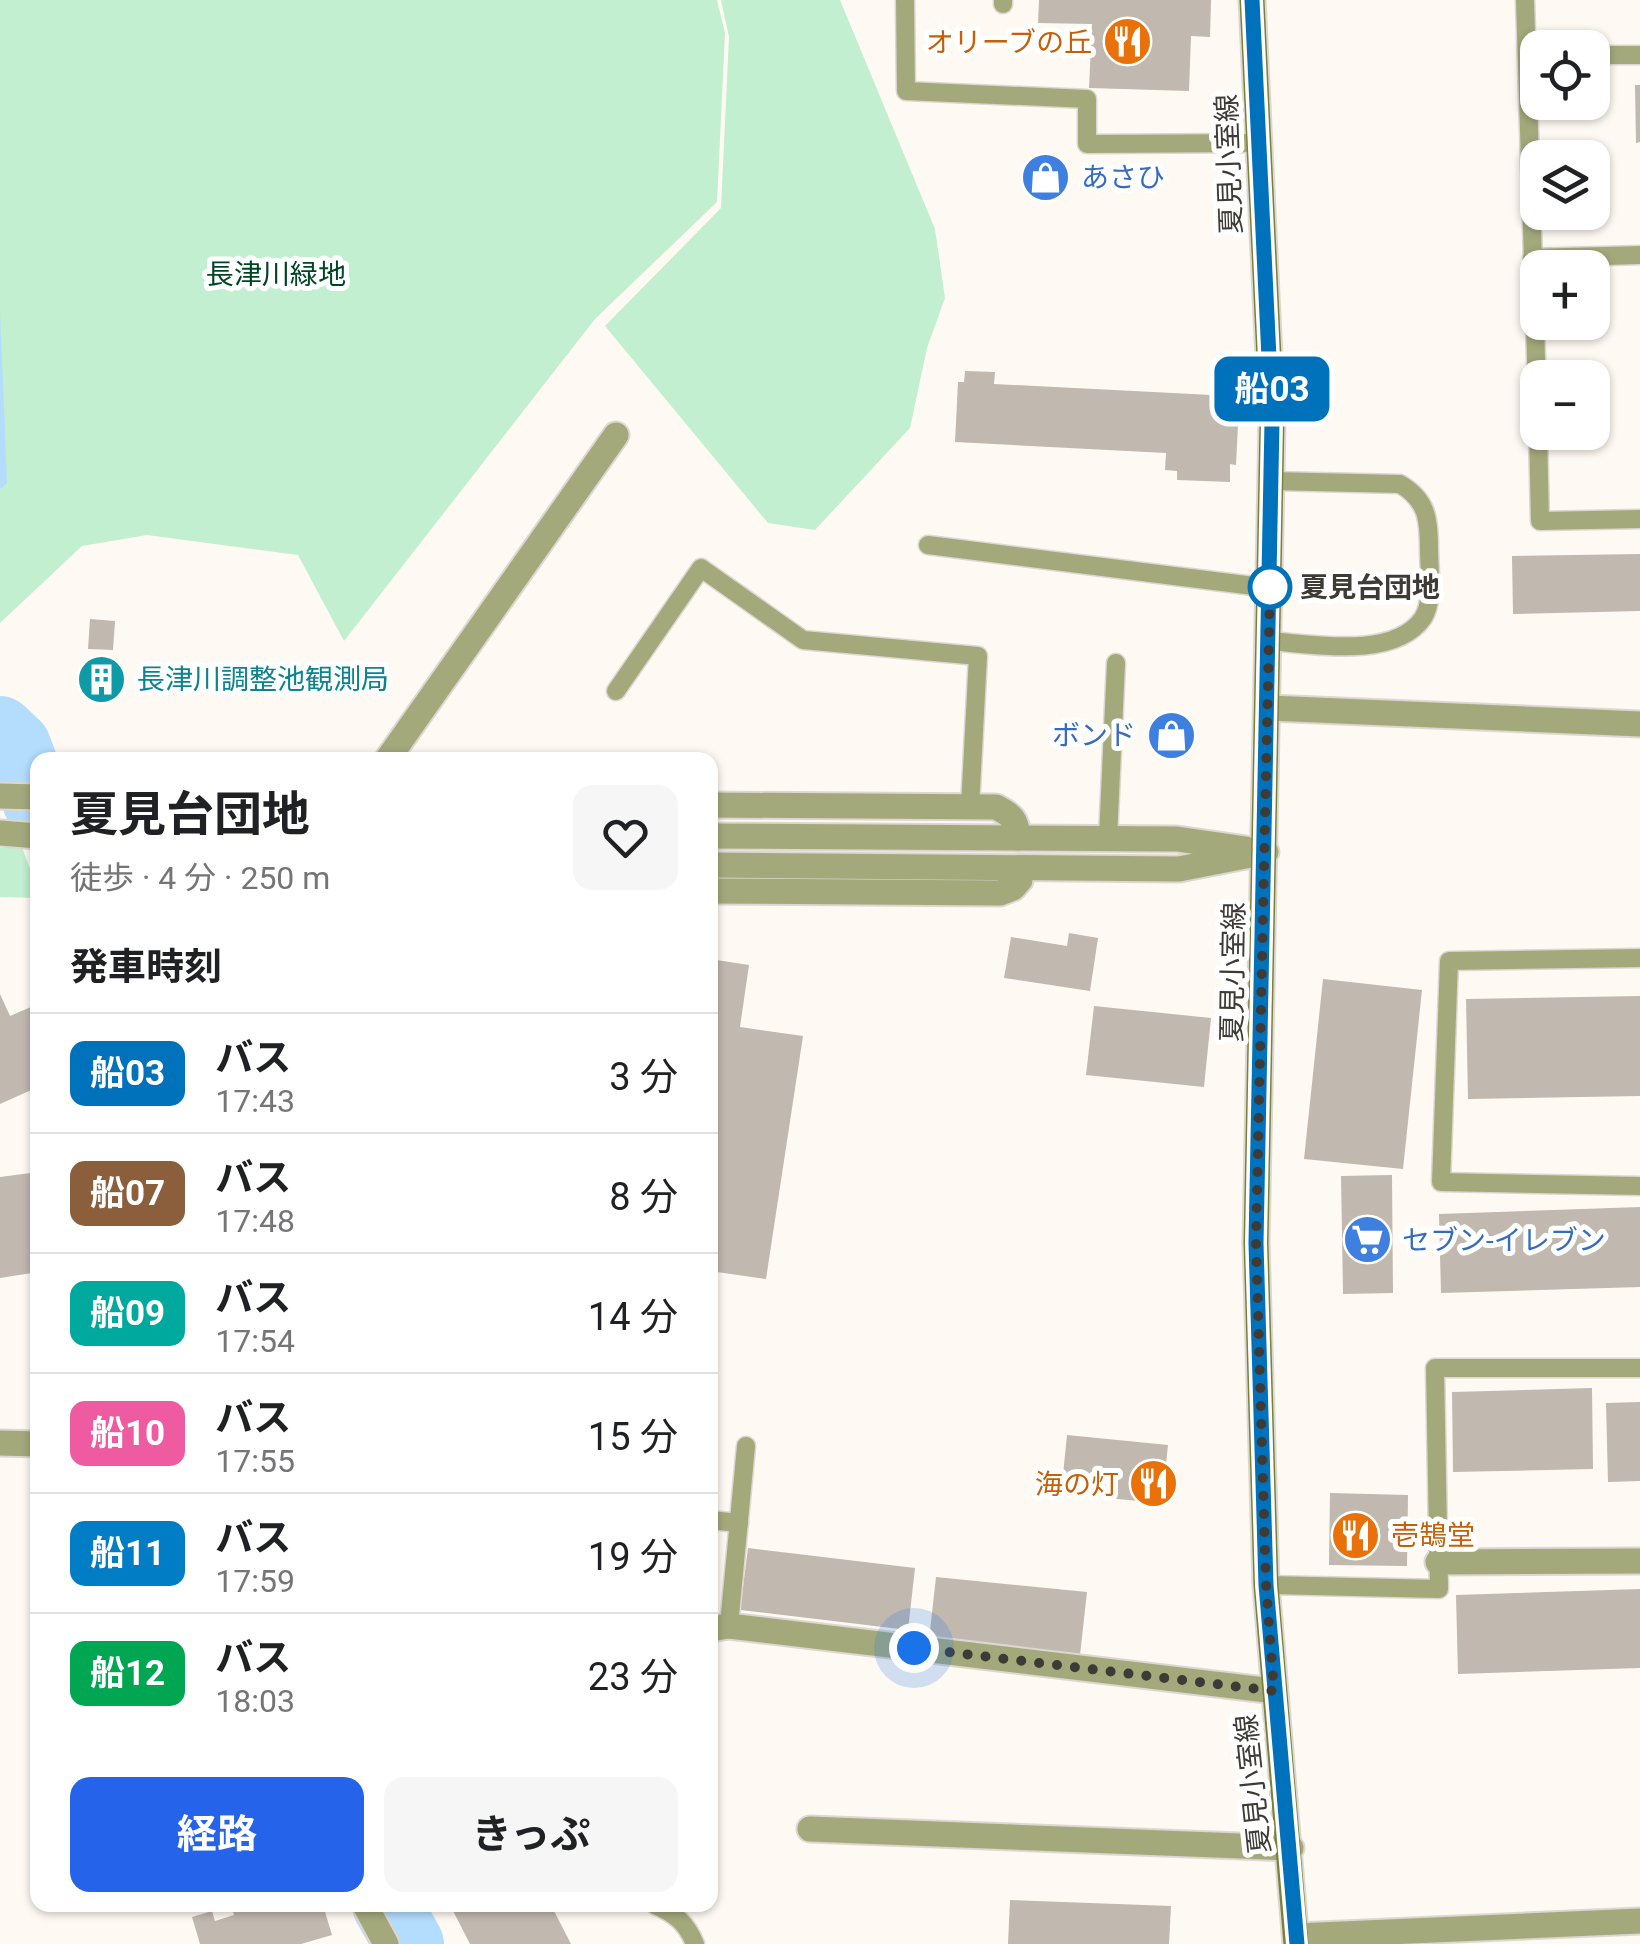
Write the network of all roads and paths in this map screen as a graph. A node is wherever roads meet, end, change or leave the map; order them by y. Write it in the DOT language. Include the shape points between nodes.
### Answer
graph roads {
  1 [pos="905,0"];
  2 [pos="1252,0"];
  3 [pos="1525,0"];
  4 [pos="1529,30"];
  5 [pos="1640,55"];
  6 [pos="1610,56"];
  7 [pos="1532,120"];
  8 [pos="1258,143"];
  9 [pos="1532,250"];
  10 [pos="1640,255"];
  11 [pos="1610,256"];
  12 [pos="616,434"];
  13 [pos="1538,450"];
  14 [pos="1272,481"];
  15 [pos="1640,519"];
  16 [pos="928,544"];
  17 [pos="1270,588"];
  18 [pos="1269,642"];
  19 [pos="1116,663"];
  20 [pos="616,691"];
  21 [pos="1268,708"];
  22 [pos="1640,724"];
  23 [pos="392,752"];
  24 [pos="2,795"];
  25 [pos="30,796"];
  26 [pos="718,805"];
  27 [pos="970,807"];
  28 [pos="718,836"];
  29 [pos="1018,838"];
  30 [pos="1108,838"];
  31 [pos="1266,852"];
  32 [pos="718,865"];
  33 [pos="1019,868"];
  34 [pos="718,890"];
  35 [pos="1640,958"];
  36 [pos="1640,1186"];
  37 [pos="1640,1368"];
  38 [pos="0,1443"];
  39 [pos="30,1444"];
  40 [pos="746,1446"];
  41 [pos="718,1521"];
  42 [pos="739,1523"];
  43 [pos="1640,1561"];
  44 [pos="1438,1562"];
  45 [pos="1266,1585"];
  46 [pos="720,1627"];
  47 [pos="1274,1691"];
  48 [pos="810,1828"];
  49 [pos="1291,1848"];
  50 [pos="369,1912"];
  51 [pos="667,1912"];
  52 [pos="1640,1921"];
  53 [pos="1296,1940"];
  54 [pos="386,1944"];
  55 [pos="696,1944"];
  1 -- 8 [label="lane" via="906,91 1086,99 1087,144"];
  2 -- 8 [label="main road, 夏見小室線"];
  3 -- 4 [label="lane"];
  5 -- 6 [label="lane"];
  7 -- 9 [label="lane"];
  8 -- 14 [label="main road, 夏見小室線"];
  10 -- 11 [label="lane"];
  12 -- 23 [label="street"];
  13 -- 15 [label="lane" via="1540,521"];
  14 -- 17 [label="main road, 夏見小室線"];
  14 -- 18 [label="lane" via="1400,484 1414,492 1428,522 1428,598 1424,617 1410,629 1368,648"];
  16 -- 17 [label="lane"];
  17 -- 18 [label="main road, 夏見小室線"];
  18 -- 21 [label="main road, 夏見小室線"];
  19 -- 30 [label="lane"];
  20 -- 27 [label="lane" via="700,568 804,640 978,656"];
  21 -- 22 [label="street"];
  21 -- 31 [label="main road, 夏見小室線"];
  24 -- 25 [label="street"];
  26 -- 27 [label="street"];
  27 -- 29 [label="street" via="1012,815"];
  28 -- 29 [label="street"];
  29 -- 30 [label="street"];
  30 -- 31 [label="street" via="1178,838"];
  31 -- 33 [label="street" via="1178,870"];
  31 -- 45 [label="main road, 夏見小室線" via="1256,1243"];
  32 -- 33 [label="street"];
  33 -- 34 [label="street" via="1020,880 1000,893"];
  35 -- 36 [label="lane" via="1449,960 1441,1182"];
  37 -- 44 [label="lane" via="1435,1368"];
  38 -- 39 [label="street"];
  40 -- 42 [label="lane"];
  41 -- 42 [label="lane"];
  42 -- 46 [label="lane"];
  43 -- 44 [label="street"];
  44 -- 45 [label="lane" via="1439,1589"];
  45 -- 47 [label="main road, 夏見小室線"];
  46 -- 47 [label="street"];
  47 -- 49 [label="main road, 夏見小室線"];
  48 -- 49 [label="street"];
  49 -- 53 [label="main road, 夏見小室線"];
  50 -- 54 [label="street"];
  51 -- 55 [label="lane" via="687,1925"];
  52 -- 53 [label="street"];
}
